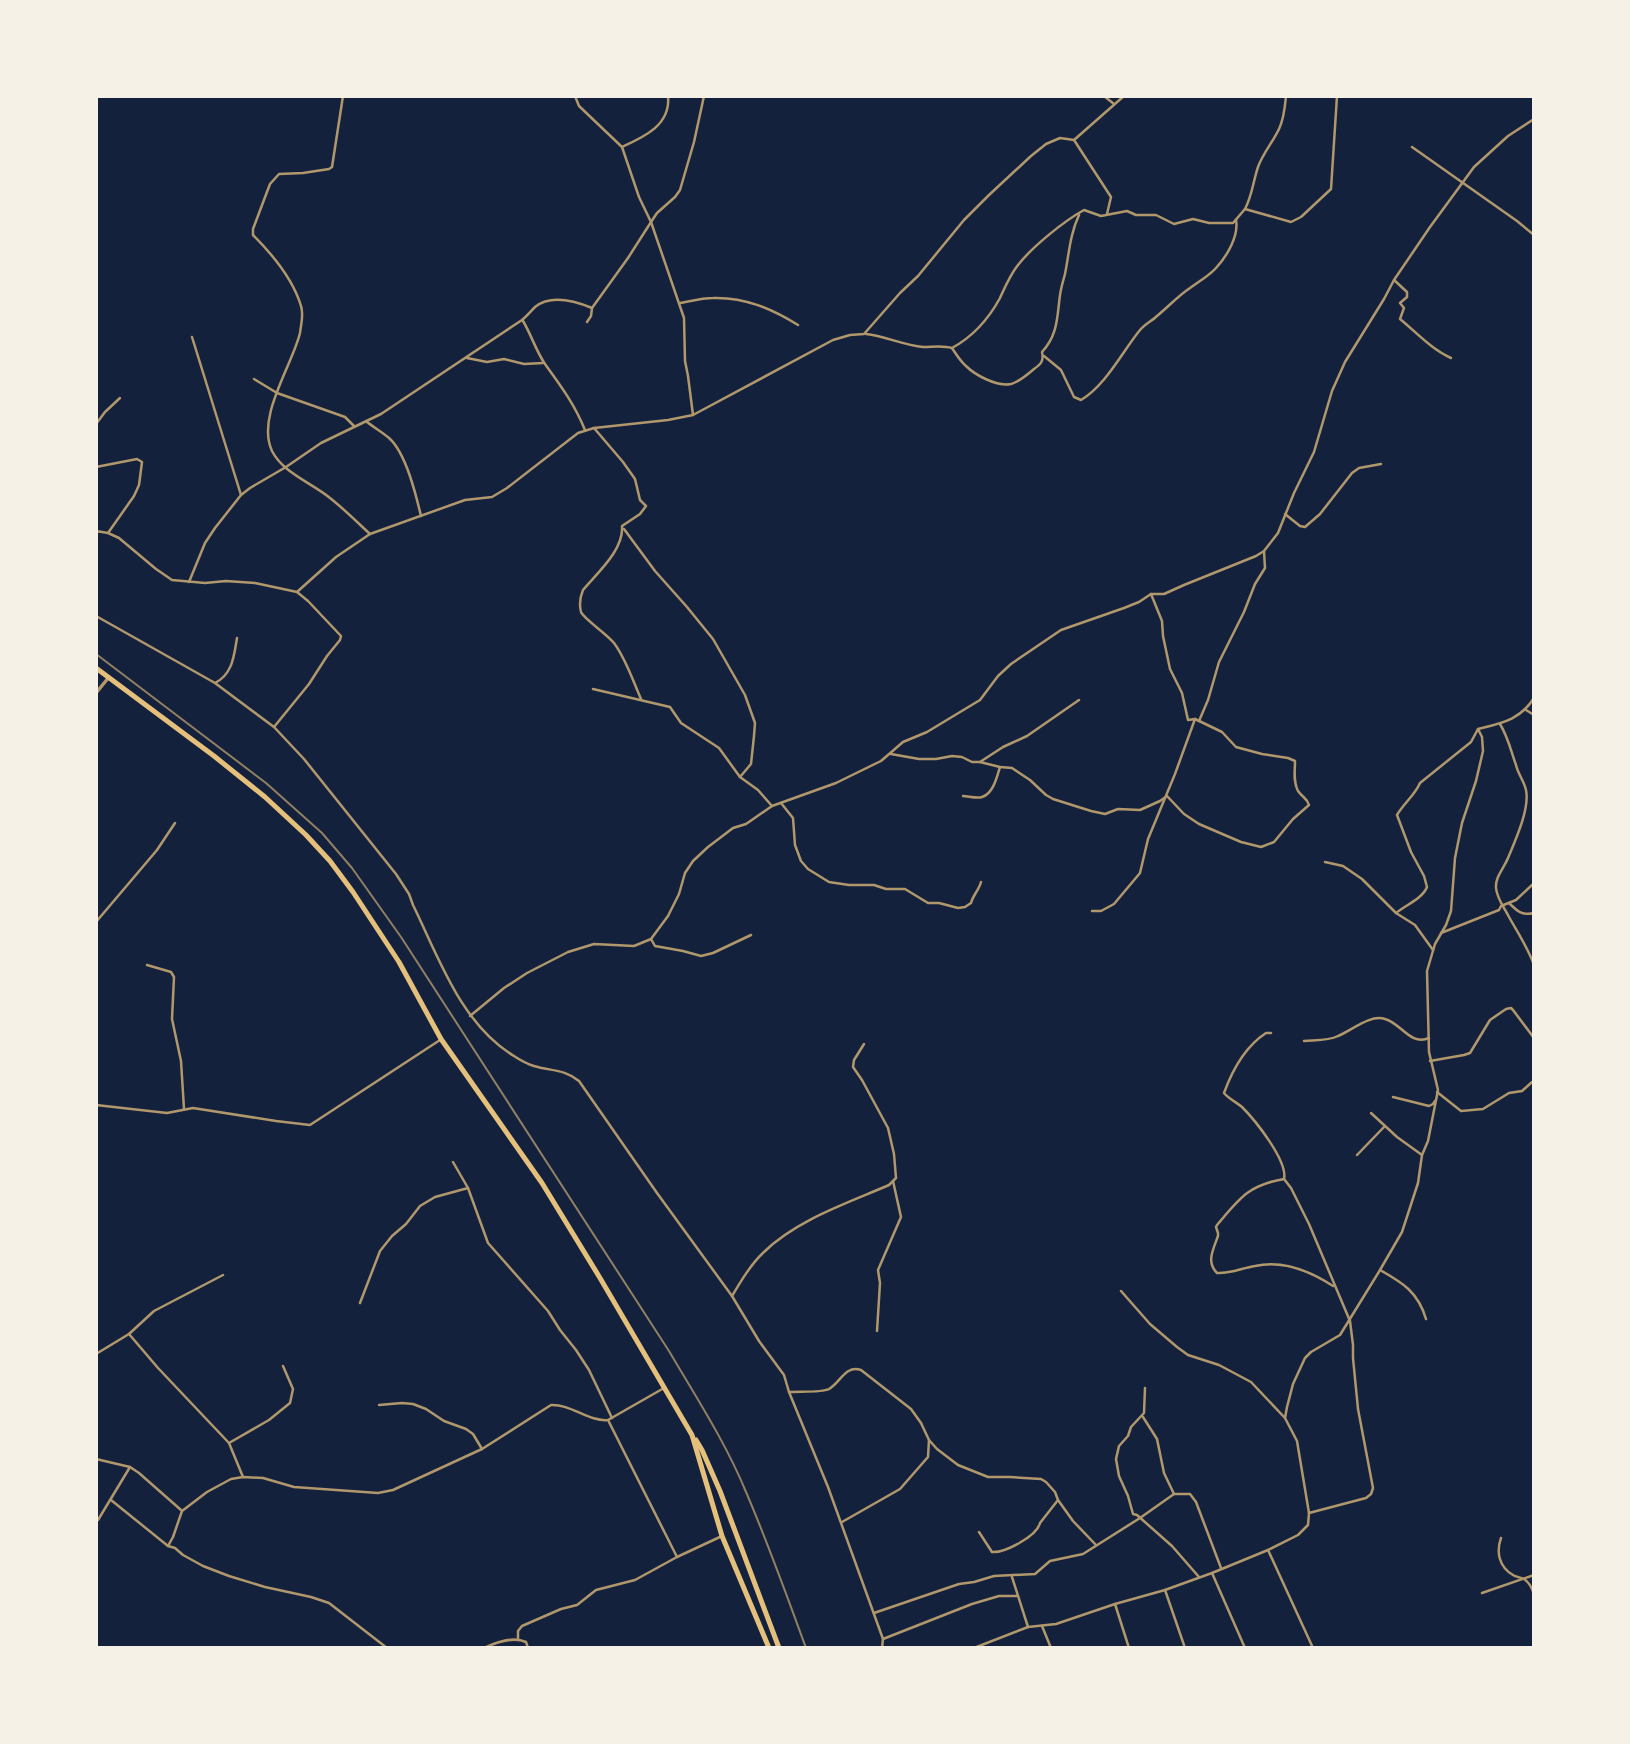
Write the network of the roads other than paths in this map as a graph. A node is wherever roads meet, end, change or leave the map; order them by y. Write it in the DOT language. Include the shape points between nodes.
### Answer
graph roads {
  1 [pos="342,96"];
  2 [pos="575,96"];
  3 [pos="668,96"];
  4 [pos="704,96"];
  5 [pos="1104,96"];
  6 [pos="1124,96"];
  7 [pos="1286,96"];
  8 [pos="1337,96"];
  9 [pos="1114,104"];
  10 [pos="1534,119"];
  11 [pos="1074,139"];
  12 [pos="622,147"];
  13 [pos="1412,147"];
  14 [pos="1462,183"];
  15 [pos="1245,209"];
  16 [pos="1081,212"];
  17 [pos="1107,214"];
  18 [pos="650,222"];
  19 [pos="1534,235"];
  20 [pos="1394,280"];
  21 [pos="680,303"];
  22 [pos="592,308"];
  23 [pos="522,320"];
  24 [pos="587,322"];
  25 [pos="798,325"];
  26 [pos="864,334"];
  27 [pos="192,337"];
  28 [pos="952,348"];
  29 [pos="1044,356"];
  30 [pos="467,358"];
  31 [pos="1451,358"];
  32 [pos="544,363"];
  33 [pos="254,379"];
  34 [pos="277,393"];
  35 [pos="120,398"];
  36 [pos="693,415"];
  37 [pos="366,421"];
  38 [pos="96,425"];
  39 [pos="354,426"];
  40 [pos="594,428"];
  41 [pos="585,430"];
  42 [pos="1381,464"];
  43 [pos="96,467"];
  44 [pos="286,467"];
  45 [pos="241,495"];
  46 [pos="1285,514"];
  47 [pos="421,516"];
  48 [pos="622,526"];
  49 [pos="98,531"];
  50 [pos="108,533"];
  51 [pos="370,534"];
  52 [pos="96,536"];
  53 [pos="1264,551"];
  54 [pos="189,582"];
  55 [pos="298,592"];
  56 [pos="1151,594"];
  57 [pos="96,615"];
  58 [pos="237,638"];
  59 [pos="96,668"];
  60 [pos="108,677"];
  61 [pos="215,683"];
  62 [pos="593,689"];
  63 [pos="96,693"];
  64 [pos="1534,698"];
  65 [pos="641,699"];
  66 [pos="1079,700"];
  67 [pos="1526,710"];
  68 [pos="1534,715"];
  69 [pos="1197,720"];
  70 [pos="1500,724"];
  71 [pos="274,727"];
  72 [pos="1478,729"];
  73 [pos="891,754"];
  74 [pos="980,762"];
  75 [pos="1000,767"];
  76 [pos="740,777"];
  77 [pos="963,796"];
  78 [pos="1167,796"];
  79 [pos="781,803"];
  80 [pos="772,806"];
  81 [pos="175,823"];
  82 [pos="1325,862"];
  83 [pos="981,882"];
  84 [pos="1532,885"];
  85 [pos="1509,902"];
  86 [pos="1501,906"];
  87 [pos="1092,911"];
  88 [pos="1396,913"];
  89 [pos="1534,913"];
  90 [pos="96,922"];
  91 [pos="1441,933"];
  92 [pos="751,935"];
  93 [pos="651,939"];
  94 [pos="1433,950"];
  95 [pos="147,965"];
  96 [pos="1534,965"];
  97 [pos="470,1016"];
  98 [pos="1271,1033"];
  99 [pos="1429,1038"];
  100 [pos="1534,1038"];
  101 [pos="441,1039"];
  102 [pos="1304,1041"];
  103 [pos="864,1044"];
  104 [pos="1430,1061"];
  105 [pos="1532,1082"];
  106 [pos="1437,1087"];
  107 [pos="1437,1092"];
  108 [pos="1393,1097"];
  109 [pos="96,1105"];
  110 [pos="184,1109"];
  111 [pos="1371,1113"];
  112 [pos="1384,1126"];
  113 [pos="1357,1155"];
  114 [pos="1422,1155"];
  115 [pos="453,1162"];
  116 [pos="1284,1179"];
  117 [pos="893,1181"];
  118 [pos="468,1188"];
  119 [pos="1380,1270"];
  120 [pos="223,1275"];
  121 [pos="1334,1286"];
  122 [pos="1121,1291"];
  123 [pos="732,1296"];
  124 [pos="360,1303"];
  125 [pos="1426,1319"];
  126 [pos="1350,1321"];
  127 [pos="877,1331"];
  128 [pos="129,1334"];
  129 [pos="96,1354"];
  130 [pos="283,1366"];
  131 [pos="664,1388"];
  132 [pos="1145,1388"];
  133 [pos="789,1392"];
  134 [pos="379,1405"];
  135 [pos="1142,1416"];
  136 [pos="1285,1418"];
  137 [pos="610,1419"];
  138 [pos="692,1435"];
  139 [pos="929,1440"];
  140 [pos="229,1443"];
  141 [pos="482,1449"];
  142 [pos="96,1459"];
  143 [pos="130,1467"];
  144 [pos="243,1477"];
  145 [pos="1174,1494"];
  146 [pos="111,1500"];
  147 [pos="1058,1500"];
  148 [pos="181,1511"];
  149 [pos="1309,1513"];
  150 [pos="1140,1518"];
  151 [pos="98,1520"];
  152 [pos="841,1522"];
  153 [pos="979,1532"];
  154 [pos="722,1536"];
  155 [pos="1501,1538"];
  156 [pos="1096,1545"];
  157 [pos="168,1546"];
  158 [pos="1268,1550"];
  159 [pos="677,1557"];
  160 [pos="1221,1569"];
  161 [pos="1212,1573"];
  162 [pos="1012,1575"];
  163 [pos="1534,1575"];
  164 [pos="1199,1577"];
  165 [pos="1524,1579"];
  166 [pos="1165,1590"];
  167 [pos="1482,1592"];
  168 [pos="1534,1594"];
  169 [pos="1017,1596"];
  170 [pos="1115,1604"];
  171 [pos="874,1613"];
  172 [pos="1042,1626"];
  173 [pos="1028,1627"];
  174 [pos="518,1639"];
  175 [pos="883,1639"];
  176 [pos="989,1643"];
  177 [pos="387,1648"];
  178 [pos="484,1648"];
  179 [pos="528,1648"];
  180 [pos="769,1648"];
  181 [pos="779,1648"];
  182 [pos="882,1648"];
  183 [pos="974,1648"];
  184 [pos="991,1648"];
  185 [pos="1051,1648"];
  186 [pos="1129,1648"];
  187 [pos="1185,1648"];
  188 [pos="1245,1648"];
  189 [pos="1313,1648"];
  1 -- 34 [label="street" via="332,167 279,174 270,184 253,229 302,307 298,342"];
  2 -- 12 [label="street" via="579,106"];
  3 -- 12 [label="street" via="669,104 654,130"];
  4 -- 18 [label="street" via="680,190"];
  5 -- 9 [label="street"];
  6 -- 9 [label="street"];
  7 -- 15 [label="street" via="1282,120 1262,157"];
  8 -- 15 [label="street" via="1331,189 1291,222"];
  9 -- 11 [label="street"];
  10 -- 14 [label="street" via="1508,136"];
  11 -- 17 [label="street" via="1111,197"];
  11 -- 26 [label="street" via="1046,144 997,187"];
  12 -- 18 [label="street"];
  13 -- 14 [label="street"];
  14 -- 19 [label="street"];
  14 -- 20 [label="street"];
  15 -- 17 [label="street" via="1233,223 1193,219 1174,224 1156,215"];
  15 -- 29 [label="street" via="1236,220 1238,228 1227,254 1215,270 1142,327 1088,395 1081,400 1074,397 1061,370"];
  16 -- 17 [label="street"];
  16 -- 28 [label="street" via="1031,251 981,326"];
  16 -- 29 [label="street" via="1074,225 1059,314"];
  18 -- 21 [label="street"];
  18 -- 22 [label="street"];
  20 -- 31 [label="street" via="1407,292 1400,303 1404,308 1400,319"];
  20 -- 46 [label="street" via="1340,373 1314,452"];
  21 -- 25 [label="street" via="737,299 761,305"];
  21 -- 36 [label="street"];
  22 -- 23 [label="street" via="578,302 546,302"];
  22 -- 24 [label="street"];
  23 -- 30 [label="street"];
  23 -- 32 [label="street"];
  26 -- 28 [label="street" via="923,347"];
  26 -- 36 [label="street" via="833,340"];
  27 -- 45 [label="street"];
  28 -- 29 [label="street" via="966,366 999,384 1026,376 1041,365"];
  30 -- 32 [label="street"];
  30 -- 37 [label="street"];
  32 -- 41 [label="street" via="566,392"];
  33 -- 34 [label="street"];
  34 -- 39 [label="street" via="345,417"];
  34 -- 44 [label="street" via="269,436 274,454"];
  35 -- 38 [label="street"];
  36 -- 40 [label="street"];
  37 -- 39 [label="street"];
  37 -- 47 [label="street" via="396,445"];
  39 -- 44 [label="street"];
  40 -- 41 [label="street"];
  40 -- 48 [label="street" via="635,479 646,506"];
  41 -- 47 [label="street" via="492,497 465,500"];
  42 -- 46 [label="street" via="1352,473 1306,527"];
  43 -- 50 [label="street" via="137,459 142,462 134,496"];
  44 -- 45 [label="street"];
  44 -- 51 [label="street"];
  45 -- 54 [label="street" via="205,543"];
  46 -- 53 [label="street"];
  47 -- 51 [label="street"];
  48 -- 65 [label="street" via="612,556 583,590 580,603 585,618 615,644"];
  48 -- 76 [label="street" via="713,639 745,695 755,723 751,764"];
  49 -- 50 [label="street"];
  49 -- 52 [label="street"];
  50 -- 54 [label="street" via="172,580"];
  51 -- 55 [label="street"];
  53 -- 56 [label="street" via="1164,594"];
  53 -- 69 [label="street" via="1265,568 1219,662"];
  54 -- 55 [label="street" via="255,583"];
  55 -- 71 [label="street" via="341,636"];
  56 -- 69 [label="street" via="1188,720"];
  56 -- 73 [label="street" via="1061,630 1011,664 980,700 903,742"];
  57 -- 61 [label="street"];
  58 -- 61 [label="street" via="229,672"];
  59 -- 60 [label="highway"];
  60 -- 63 [label="street"];
  60 -- 101 [label="highway" via="265,797 330,861 399,962"];
  61 -- 71 [label="street"];
  62 -- 65 [label="street"];
  64 -- 67 [label="street"];
  65 -- 76 [label="street" via="670,707 681,723 719,748"];
  66 -- 74 [label="street"];
  67 -- 68 [label="street"];
  67 -- 70 [label="street"];
  69 -- 78 [label="street"];
  69 -- 78 [label="street" via="1222,733 1236,747 1294,760 1298,790 1309,807 1274,842 1261,847 1199,824"];
  70 -- 72 [label="street"];
  70 -- 86 [label="street" via="1526,793 1514,844 1496,881"];
  71 -- 97 [label="street" via="396,874"];
  72 -- 88 [label="street" via="1471,742 1420,783 1397,815 1427,887 1423,895"];
  72 -- 91 [label="street" via="1483,751 1462,822 1451,911"];
  73 -- 74 [label="street"];
  73 -- 79 [label="street" via="836,783"];
  74 -- 75 [label="street"];
  75 -- 77 [label="street" via="985,796"];
  75 -- 78 [label="street" via="1020,772 1053,799 1105,814 1140,810"];
  76 -- 80 [label="street"];
  78 -- 87 [label="street" via="1148,839 1140,873 1114,904"];
  79 -- 80 [label="street"];
  79 -- 83 [label="street" via="793,818 801,861 829,882 905,889 928,903 958,908 971,903"];
  80 -- 93 [label="street" via="733,828 693,861 668,916"];
  81 -- 90 [label="street"];
  82 -- 88 [label="street" via="1350,870"];
  84 -- 85 [label="street"];
  85 -- 86 [label="street"];
  85 -- 89 [label="street" via="1519,913"];
  86 -- 91 [label="street"];
  86 -- 96 [label="street"];
  88 -- 94 [label="street" via="1415,925"];
  91 -- 94 [label="street"];
  92 -- 93 [label="street" via="701,956 655,946"];
  93 -- 97 [label="street" via="634,946 594,944 568,953 527,973"];
  94 -- 99 [label="street" via="1427,971"];
  95 -- 110 [label="street" via="174,977 172,1019"];
  97 -- 123 [label="street" via="514,1056 533,1066 567,1072 579,1081"];
  98 -- 116 [label="street" via="1251,1045 1224,1093 1249,1115 1272,1146 1286,1172"];
  99 -- 102 [label="street" via="1411,1037 1379,1018 1338,1037"];
  99 -- 104 [label="street"];
  100 -- 104 [label="street" via="1513,1010 1506,1009 1490,1020 1470,1053"];
  101 -- 110 [label="street" via="310,1125"];
  101 -- 131 [label="highway" via="542,1183"];
  103 -- 117 [label="street" via="853,1067 888,1128 894,1154"];
  104 -- 106 [label="street"];
  105 -- 107 [label="street" via="1488,1106 1466,1111"];
  106 -- 107 [label="street"];
  106 -- 108 [label="street" via="1429,1106"];
  107 -- 114 [label="street"];
  109 -- 110 [label="street" via="167,1114"];
  111 -- 112 [label="street"];
  112 -- 113 [label="street"];
  112 -- 114 [label="street"];
  114 -- 119 [label="street" via="1402,1232"];
  115 -- 118 [label="street"];
  116 -- 121 [label="street" via="1309,1224"];
  116 -- 121 [label="street" via="1248,1192 1217,1224 1212,1268 1226,1274 1263,1264 1291,1266"];
  117 -- 123 [label="street" via="797,1227 776,1242 760,1255"];
  117 -- 127 [label="street" via="901,1217 878,1270"];
  118 -- 124 [label="street" via="420,1206 380,1251"];
  118 -- 137 [label="street" via="488,1243 576,1350"];
  119 -- 125 [label="street" via="1407,1287"];
  119 -- 126 [label="street"];
  120 -- 128 [label="street" via="154,1311"];
  121 -- 126 [label="street"];
  122 -- 136 [label="street" via="1177,1347 1251,1382"];
  123 -- 133 [label="street" via="784,1375"];
  126 -- 136 [label="street" via="1340,1335 1305,1358"];
  126 -- 149 [label="street" via="1358,1409 1373,1488 1366,1498"];
  128 -- 129 [label="street"];
  128 -- 140 [label="street"];
  130 -- 140 [label="street" via="293,1389 290,1403"];
  131 -- 137 [label="street"];
  131 -- 138 [label="highway"];
  132 -- 135 [label="street"];
  133 -- 139 [label="street" via="829,1389 850,1369 861,1370 911,1409"];
  133 -- 152 [label="street"];
  134 -- 141 [label="street" via="402,1403 426,1409 473,1434"];
  135 -- 145 [label="street" via="1157,1439"];
  135 -- 150 [label="street" via="1119,1446 1116,1459 1133,1514"];
  136 -- 149 [label="street" via="1297,1441"];
  137 -- 141 [label="street" via="601,1421 551,1405"];
  137 -- 159 [label="street"];
  138 -- 154 [label="highway"];
  138 -- 181 [label="highway" via="720,1490"];
  139 -- 147 [label="street" via="948,1458 988,1478 1041,1479"];
  139 -- 152 [label="street" via="928,1457 900,1489"];
  140 -- 144 [label="street"];
  141 -- 144 [label="street" via="379,1493 293,1487"];
  142 -- 143 [label="street"];
  143 -- 146 [label="street"];
  143 -- 148 [label="street"];
  144 -- 148 [label="street" via="207,1492"];
  145 -- 150 [label="street"];
  145 -- 160 [label="street" via="1192,1496"];
  146 -- 151 [label="street"];
  146 -- 157 [label="street"];
  147 -- 153 [label="street" via="1037,1531 1002,1551 992,1552"];
  147 -- 156 [label="street"];
  148 -- 157 [label="street"];
  149 -- 158 [label="street" via="1308,1525 1298,1535"];
  150 -- 156 [label="street"];
  150 -- 164 [label="street"];
  152 -- 171 [label="street"];
  154 -- 159 [label="street"];
  154 -- 180 [label="highway"];
  155 -- 165 [label="street" via="1499,1557 1508,1571"];
  156 -- 162 [label="street" via="1079,1556 1050,1561 1035,1574"];
  157 -- 177 [label="street" via="220,1573 329,1603"];
  158 -- 160 [label="street"];
  158 -- 189 [label="street"];
  159 -- 174 [label="street" via="635,1580 596,1590 577,1605 522,1626"];
  160 -- 161 [label="street"];
  161 -- 164 [label="street"];
  161 -- 188 [label="street"];
  162 -- 169 [label="street"];
  162 -- 171 [label="street" via="959,1584"];
  163 -- 165 [label="street"];
  164 -- 166 [label="street"];
  165 -- 167 [label="street"];
  165 -- 168 [label="street"];
  166 -- 170 [label="street"];
  166 -- 187 [label="street"];
  169 -- 173 [label="street"];
  169 -- 175 [label="street" via="972,1604"];
  170 -- 172 [label="street"];
  170 -- 186 [label="street"];
  171 -- 175 [label="street"];
  172 -- 173 [label="street"];
  172 -- 185 [label="street"];
  173 -- 176 [label="street"];
  174 -- 178 [label="street"];
  174 -- 179 [label="street"];
  175 -- 182 [label="street"];
  176 -- 183 [label="street"];
  176 -- 184 [label="street"];
}
